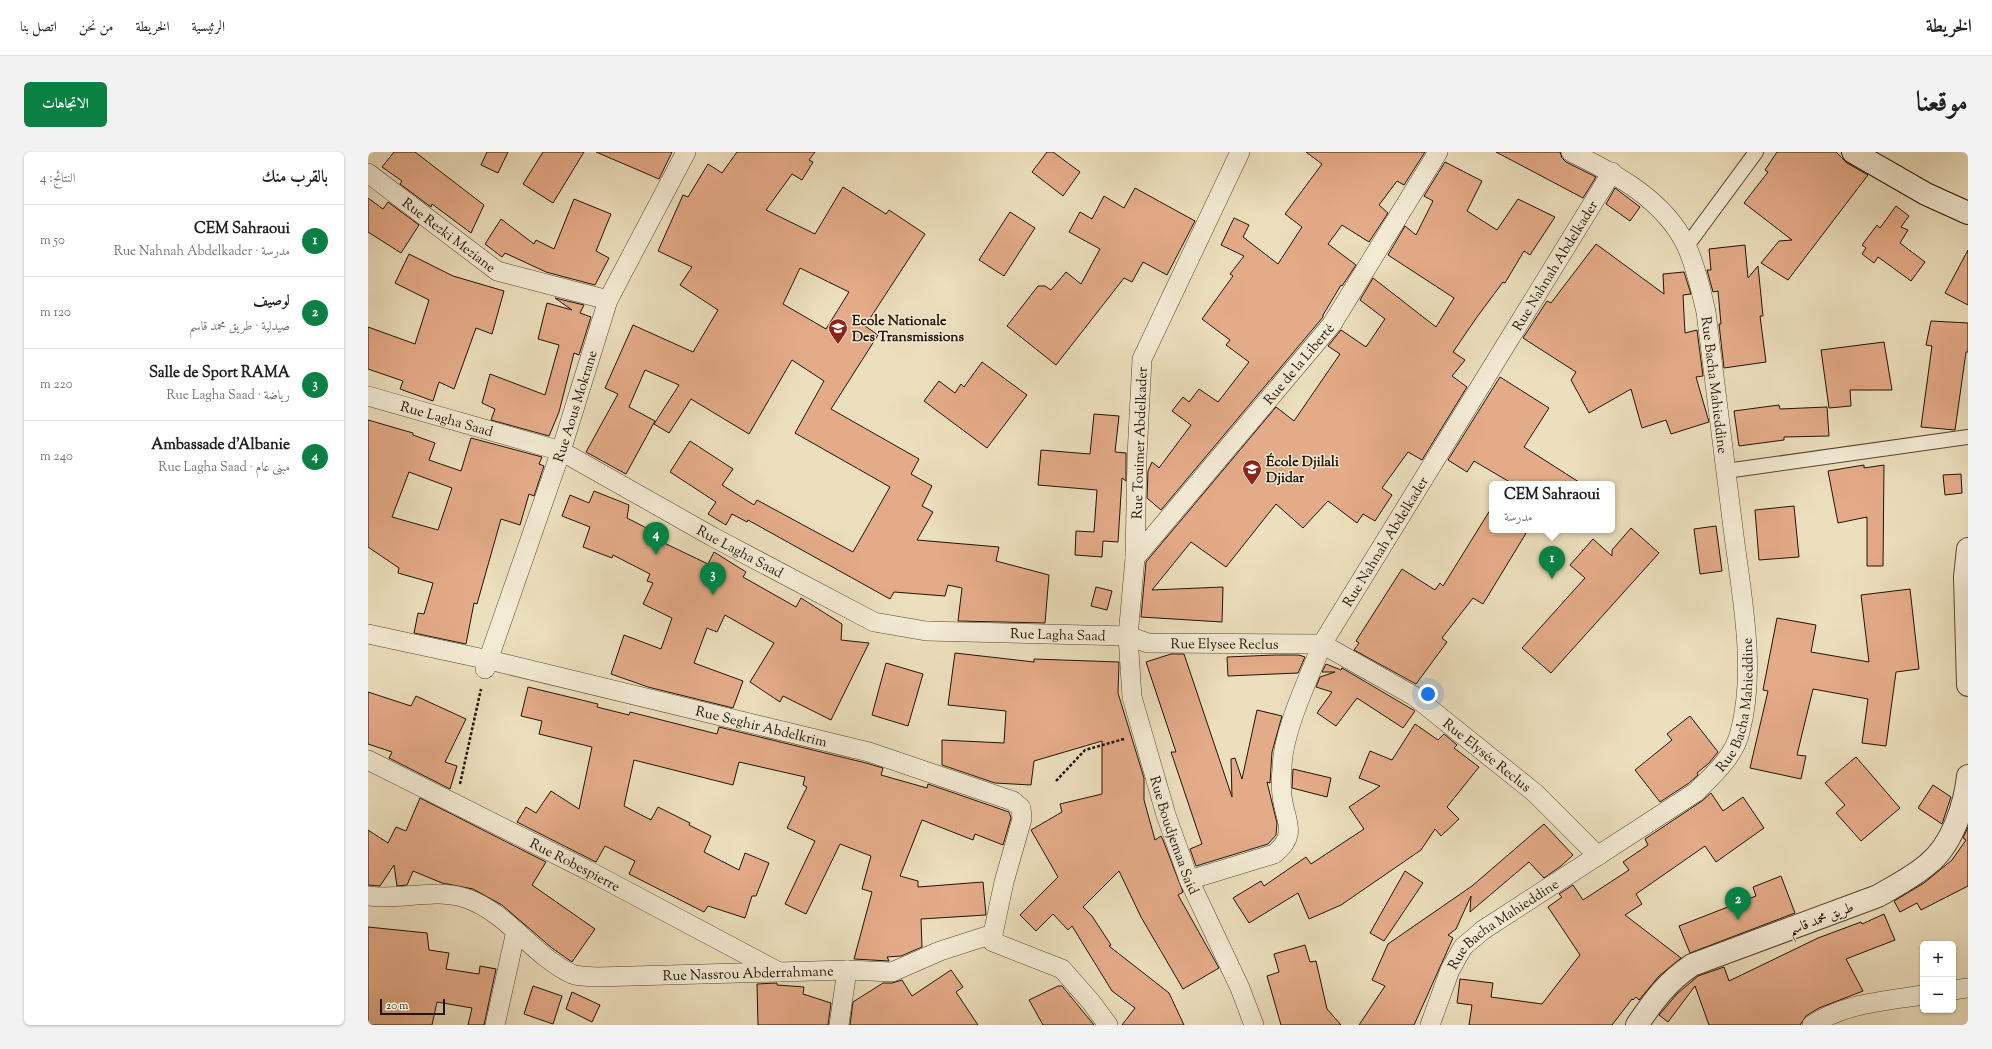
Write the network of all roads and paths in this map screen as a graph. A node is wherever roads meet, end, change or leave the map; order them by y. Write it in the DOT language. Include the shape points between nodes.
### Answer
graph roads {
  1 [pos="686,152"];
  2 [pos="1240,152"];
  3 [pos="1438,152"];
  4 [pos="1571,152"];
  5 [pos="1756,152"];
  6 [pos="1853,152"];
  7 [pos="1612,172"];
  8 [pos="368,173"];
  9 [pos="1968,213"];
  10 [pos="1686,247"];
  11 [pos="608,300"];
  12 [pos="368,396"];
  13 [pos="1968,437"];
  14 [pos="561,450"];
  15 [pos="1726,472"];
  16 [pos="1968,549"];
  17 [pos="1135,558"];
  18 [pos="368,634"];
  19 [pos="1128,636"];
  20 [pos="1322,644"];
  21 [pos="487,664"];
  22 [pos="1968,685"];
  23 [pos="1144,733"];
  24 [pos="368,760"];
  25 [pos="1968,776"];
  26 [pos="1056,781"];
  27 [pos="456,804"];
  28 [pos="1598,856"];
  29 [pos="1189,880"];
  30 [pos="368,896"];
  31 [pos="516,931"];
  32 [pos="993,934"];
  33 [pos="847,970"];
  34 [pos="781,973"];
  35 [pos="1968,988"];
  36 [pos="1956,990"];
  37 [pos="1920,996"];
  38 [pos="495,1025"];
  39 [pos="839,1025"];
  40 [pos="1108,1025"];
  41 [pos="1254,1025"];
  42 [pos="1430,1025"];
  43 [pos="1637,1025"];
  44 [pos="1812,1025"];
  1 -- 11 [label="street, Rue Aous Mokrane"];
  2 -- 17 [label="street, Rue Touimer Abdelkader" via="1142,359"];
  3 -- 17 [label="street, Rue de la Liberté" via="1332,324"];
  4 -- 7 [label="street, Rue Bacha Mahieddine"];
  5 -- 10 [label="street"];
  6 -- 9 [label="street" via="1926,194"];
  7 -- 10 [label="street, Rue Bacha Mahieddine" via="1641,192 1672,222"];
  7 -- 20 [label="street, Rue Nahnah Abdelkader"];
  8 -- 11 [label="street, Rue Rezki Meziane" via="497,271"];
  10 -- 15 [label="street, Rue Bacha Mahieddine" via="1696,272 1706,312"];
  11 -- 14 [label="street, Rue Aous Mokrane"];
  12 -- 14 [label="street, Rue Lagha Saad"];
  13 -- 15 [label="street"];
  14 -- 19 [label="street, Rue Lagha Saad" via="713,537 874,622 926,631"];
  14 -- 21 [label="street, Rue Aous Mokrane"];
  15 -- 28 [label="street, Rue Bacha Mahieddine" via="1746,626 1747,691 1740,733 1722,766 1696,792"];
  16 -- 22 [label="street" via="1965,577"];
  17 -- 19 [label="street, Rue Touimer Abdelkader"];
  18 -- 21 [label="street, Rue Seghir Abdelkrim"];
  19 -- 20 [label="street, Rue Elysee Reclus" via="1148,643"];
  19 -- 23 [label="street, Rue Boudjemaa Said" via="1132,697"];
  20 -- 28 [label="street, Rue Elysée Reclus" via="1414,696 1535,793"];
  20 -- 29 [label="street, Rue Nahnah Abdelkader" via="1290,727 1282,766 1282,797 1289,824 1288,837 1274,854"];
  21 -- 27 [label="path"];
  21 -- 32 [label="street, Rue Seghir Abdelkrim" via="869,752 1013,801 1021,808 1022,819 1004,882"];
  23 -- 26 [label="path" via="1085,750"];
  23 -- 29 [label="street, Rue Boudjemaa Said" via="1166,815"];
  24 -- 27 [label="street, Rue Robespierre"];
  25 -- 43 [label="street, طريق محمد قاسم" via="1959,816 1946,843 1929,864 1878,896 1692,965 1673,978 1655,998"];
  27 -- 34 [label="street, Rue Robespierre"];
  28 -- 42 [label="street, Rue Bacha Mahieddine" via="1483,930 1463,947 1450,970"];
  29 -- 41 [label="street, Rue Boudjemaa Said" via="1240,988"];
  30 -- 31 [label="street, Rue Nassrou Abderrahmane" via="377,898 430,893 448,894 469,899 492,911"];
  31 -- 34 [label="street, Rue Nassrou Abderrahmane" via="550,961 574,974 597,977"];
  31 -- 38 [label="street"];
  32 -- 33 [label="street, Rue Nassrou Abderrahmane" via="940,951 892,972"];
  32 -- 40 [label="street" via="993,942 1062,969"];
  33 -- 34 [label="street, Rue Nassrou Abderrahmane"];
  33 -- 39 [label="street"];
  35 -- 36 [label="street"];
  37 -- 44 [label="street" via="1852,1007 1836,1012"];
}
